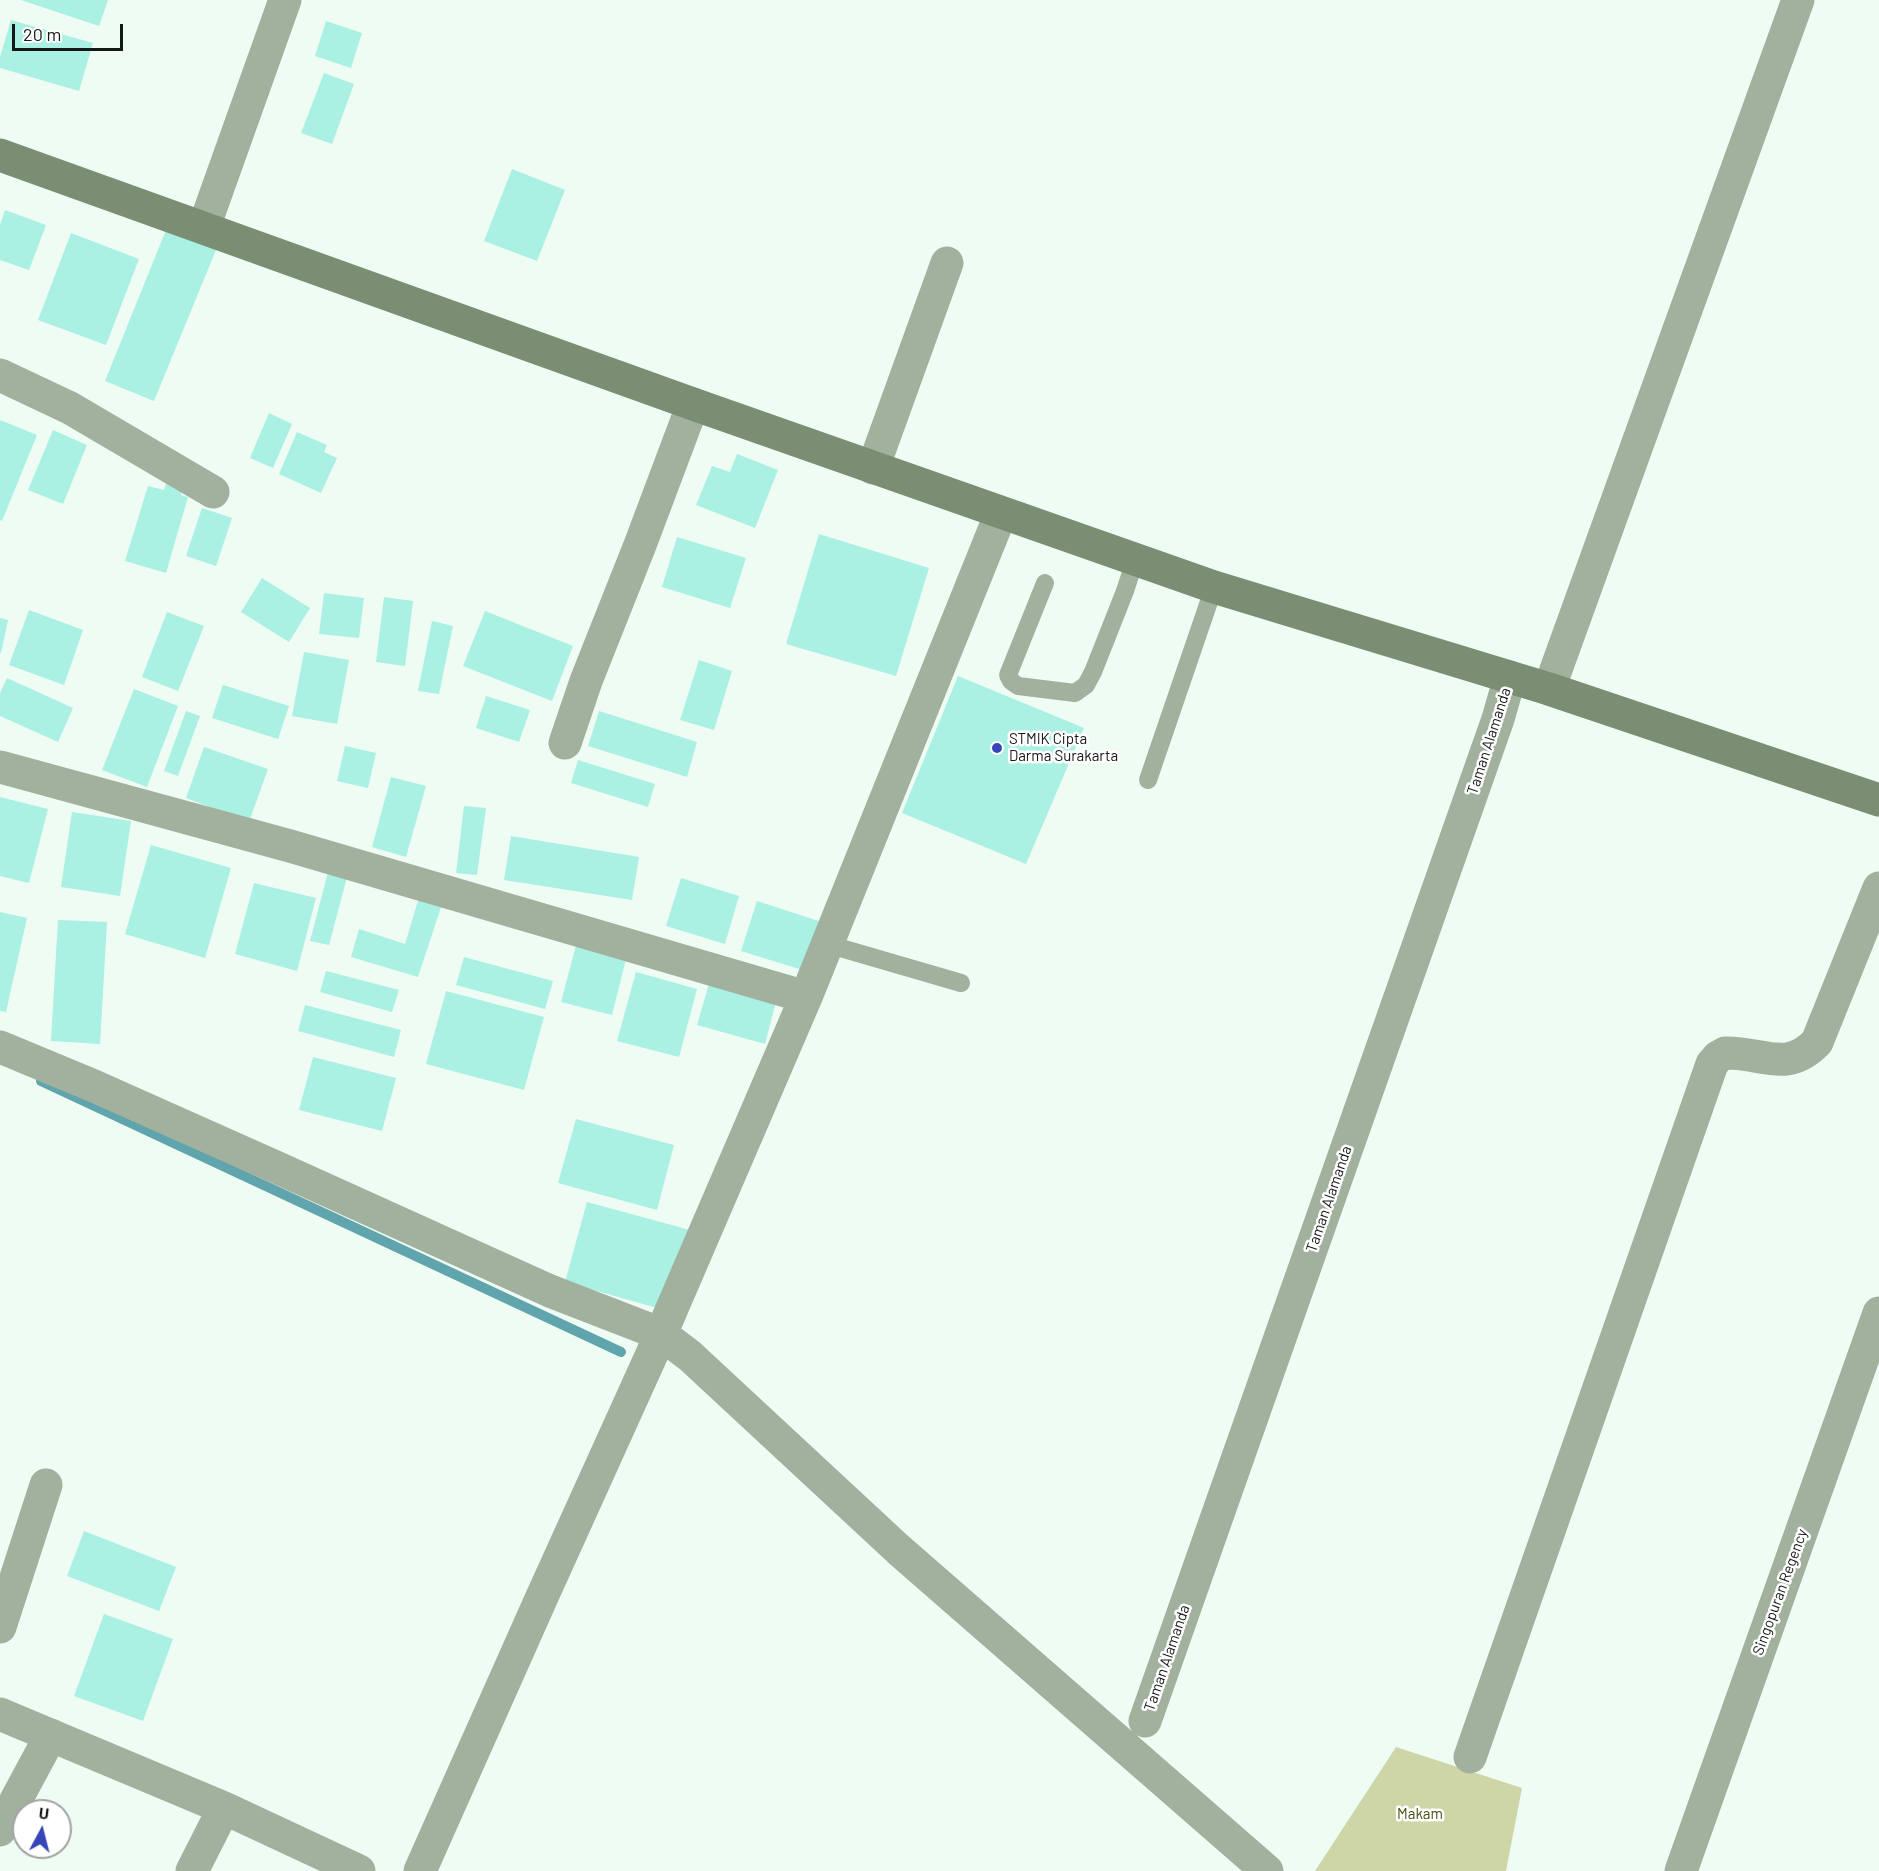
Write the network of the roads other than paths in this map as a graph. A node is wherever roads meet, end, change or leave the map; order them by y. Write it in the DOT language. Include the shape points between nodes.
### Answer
graph roads {
  1 [pos="285,0"];
  2 [pos="1798,0"];
  3 [pos="0,155"];
  4 [pos="204,227"];
  5 [pos="947,263"];
  6 [pos="0,375"];
  7 [pos="693,404"];
  8 [pos="873,468"];
  9 [pos="213,492"];
  10 [pos="1001,513"];
  11 [pos="1135,560"];
  12 [pos="1046,583"];
  13 [pos="1214,587"];
  14 [pos="1510,677"];
  15 [pos="1549,689"];
  16 [pos="565,744"];
  17 [pos="0,767"];
  18 [pos="1148,780"];
  19 [pos="1879,800"];
  20 [pos="1879,888"];
  21 [pos="827,944"];
  22 [pos="961,983"];
  23 [pos="806,996"];
  24 [pos="0,1047"];
  25 [pos="1879,1313"];
  26 [pos="662,1334"];
  27 [pos="46,1485"];
  28 [pos="0,1627"];
  29 [pos="0,1714"];
  30 [pos="1145,1721"];
  31 [pos="51,1735"];
  32 [pos="1470,1757"];
  33 [pos="224,1808"];
  34 [pos="0,1830"];
  35 [pos="192,1871"];
  36 [pos="359,1871"];
  37 [pos="420,1871"];
  38 [pos="1267,1871"];
  39 [pos="1681,1871"];
  1 -- 4 [label="street"];
  2 -- 15 [label="street"];
  3 -- 4 [label="street"];
  4 -- 7 [label="street"];
  5 -- 8 [label="street"];
  6 -- 9 [label="street" via="70,408"];
  7 -- 8 [label="street"];
  7 -- 16 [label="street"];
  8 -- 10 [label="street"];
  10 -- 11 [label="street"];
  10 -- 21 [label="street"];
  11 -- 12 [label="lane" via="1093,672 1086,685 1075,693 1018,686 1008,675"];
  11 -- 13 [label="street"];
  13 -- 14 [label="street"];
  13 -- 18 [label="lane"];
  14 -- 15 [label="street"];
  14 -- 30 [label="street, Taman Alamanda"];
  15 -- 19 [label="street"];
  17 -- 23 [label="street" via="290,846"];
  20 -- 32 [label="street" via="1817,1042 1808,1052 1782,1060 1725,1053 1712,1064"];
  21 -- 22 [label="lane"];
  21 -- 23 [label="street"];
  23 -- 26 [label="street"];
  24 -- 26 [label="street" via="550,1291"];
  25 -- 39 [label="street, Singopuran Regency"];
  26 -- 37 [label="street"];
  26 -- 38 [label="street" via="899,1550"];
  27 -- 28 [label="street"];
  29 -- 31 [label="street"];
  31 -- 33 [label="street"];
  31 -- 34 [label="street"];
  33 -- 35 [label="street"];
  33 -- 36 [label="street"];
}
